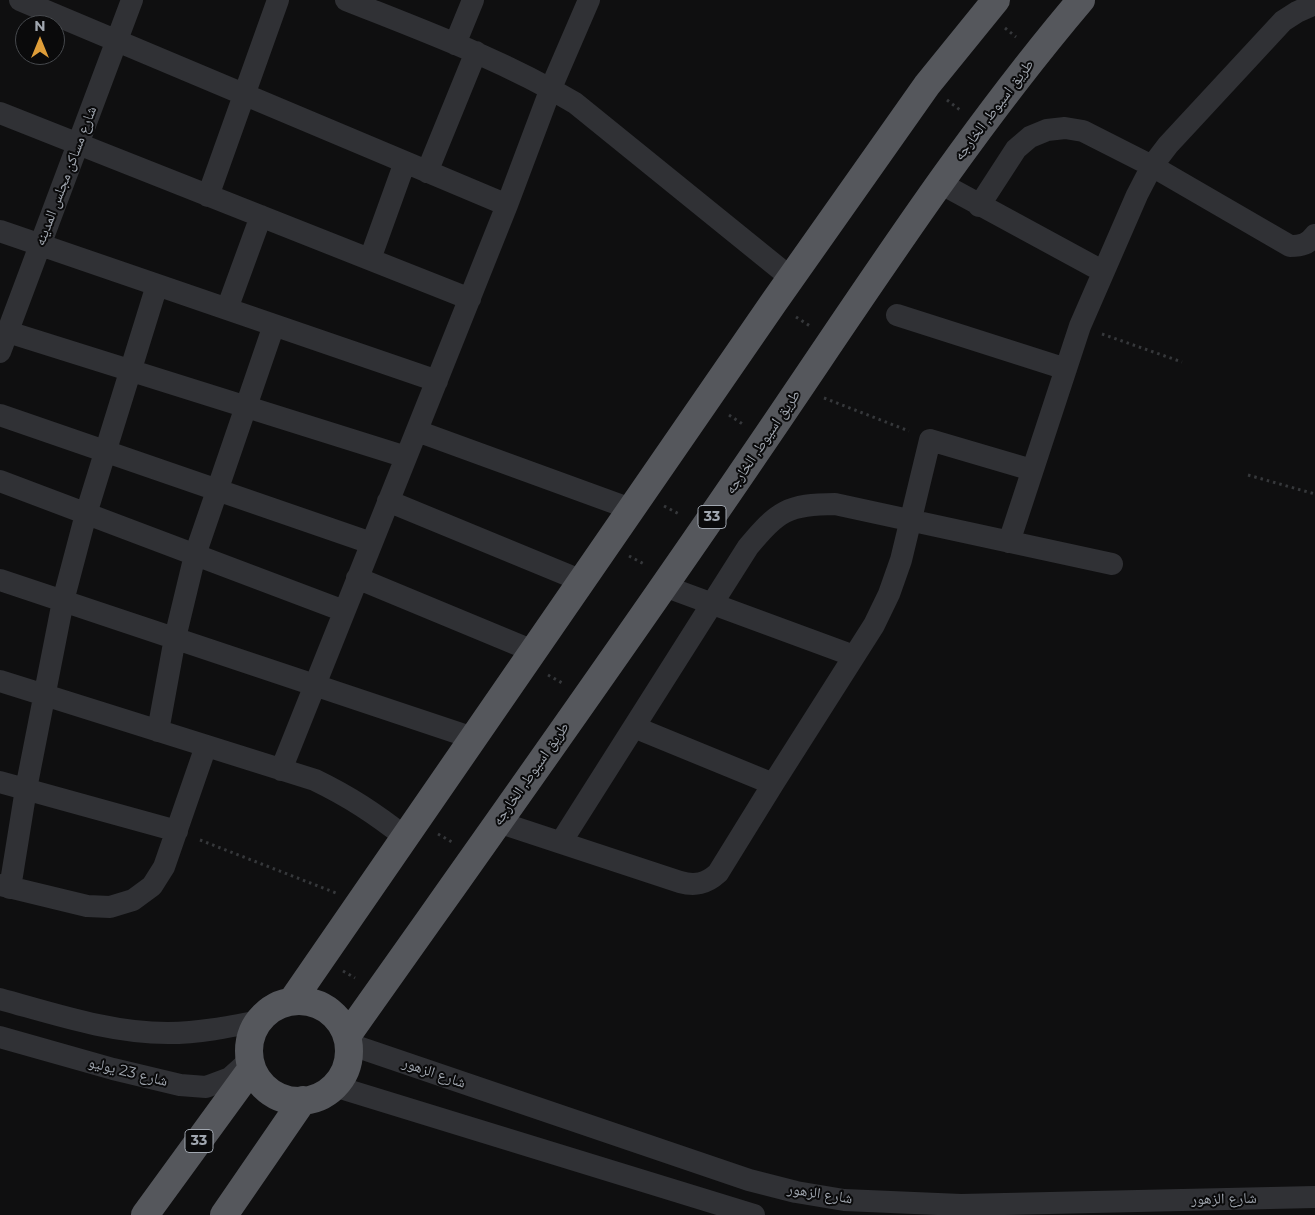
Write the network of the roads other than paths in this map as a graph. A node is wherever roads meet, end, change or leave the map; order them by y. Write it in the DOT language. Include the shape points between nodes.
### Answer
graph roads {
  1 [pos="20,0"];
  2 [pos="132,0"];
  3 [pos="278,0"];
  4 [pos="346,0"];
  5 [pos="473,0"];
  6 [pos="589,0"];
  7 [pos="1081,0"];
  8 [pos="1315,4"];
  9 [pos="991,6"];
  10 [pos="116,41"];
  11 [pos="455,44"];
  12 [pos="476,52"];
  13 [pos="551,88"];
  14 [pos="244,94"];
  15 [pos="0,113"];
  16 [pos="78,144"];
  17 [pos="404,162"];
  18 [pos="1152,166"];
  19 [pos="427,172"];
  20 [pos="940,184"];
  21 [pos="208,196"];
  22 [pos="507,205"];
  23 [pos="979,206"];
  24 [pos="260,216"];
  25 [pos="0,231"];
  26 [pos="1315,235"];
  27 [pos="40,245"];
  28 [pos="370,259"];
  29 [pos="1102,271"];
  30 [pos="791,278"];
  31 [pos="158,285"];
  32 [pos="470,299"];
  33 [pos="227,309"];
  34 [pos="897,315"];
  35 [pos="274,325"];
  36 [pos="4,342"];
  37 [pos="1066,369"];
  38 [pos="131,371"];
  39 [pos="436,381"];
  40 [pos="246,407"];
  41 [pos="0,415"];
  42 [pos="417,431"];
  43 [pos="106,452"];
  44 [pos="406,457"];
  45 [pos="1032,470"];
  46 [pos="0,481"];
  47 [pos="218,490"];
  48 [pos="388,501"];
  49 [pos="636,502"];
  50 [pos="86,514"];
  51 [pos="911,520"];
  52 [pos="1009,542"];
  53 [pos="371,543"];
  54 [pos="195,555"];
  55 [pos="1112,564"];
  56 [pos="357,578"];
  57 [pos="0,580"];
  58 [pos="582,581"];
  59 [pos="666,582"];
  60 [pos="63,601"];
  61 [pos="712,605"];
  62 [pos="344,611"];
  63 [pos="175,638"];
  64 [pos="530,656"];
  65 [pos="854,656"];
  66 [pos="0,680"];
  67 [pos="314,685"];
  68 [pos="45,695"];
  69 [pos="634,727"];
  70 [pos="158,731"];
  71 [pos="473,738"];
  72 [pos="206,746"];
  73 [pos="281,770"];
  74 [pos="0,782"];
  75 [pos="773,784"];
  76 [pos="26,789"];
  77 [pos="498,822"];
  78 [pos="410,829"];
  79 [pos="177,831"];
  80 [pos="561,842"];
  81 [pos="5,886"];
  82 [pos="0,999"];
  83 [pos="292,1002"];
  84 [pos="259,1021"];
  85 [pos="0,1037"];
  86 [pos="348,1040"];
  87 [pos="251,1064"];
  88 [pos="334,1086"];
  89 [pos="304,1100"];
  90 [pos="1315,1197"];
  91 [pos="1278,1206"];
  92 [pos="1251,1207"];
  93 [pos="1143,1208"];
  94 [pos="897,1209"];
  95 [pos="958,1210"];
  96 [pos="145,1215"];
  97 [pos="224,1215"];
  98 [pos="754,1215"];
  1 -- 10 [label="street"];
  2 -- 10 [label="street, شارع مساكن مجلس المدينه"];
  3 -- 14 [label="street"];
  4 -- 11 [label="street"];
  5 -- 11 [label="street"];
  6 -- 13 [label="street"];
  7 -- 20 [label="highway, طريق اسيوط, الخارجه / 33" via="1035,54"];
  8 -- 18 [label="street" via="1283,21 1186,124"];
  9 -- 30 [label="highway" via="927,86"];
  10 -- 14 [label="street"];
  10 -- 16 [label="street, شارع مساكن مجلس المدينه"];
  11 -- 12 [label="street"];
  12 -- 13 [label="street"];
  12 -- 19 [label="street"];
  13 -- 22 [label="street"];
  13 -- 30 [label="street" via="576,103"];
  14 -- 17 [label="street"];
  14 -- 21 [label="street"];
  15 -- 16 [label="street"];
  16 -- 21 [label="street"];
  16 -- 27 [label="street, شارع مساكن مجلس المدينه"];
  17 -- 19 [label="street"];
  17 -- 28 [label="street"];
  18 -- 23 [label="street" via="1083,131 1047,130 1030,137 1016,149"];
  18 -- 26 [label="street" via="1290,246 1301,246"];
  18 -- 29 [label="street"];
  19 -- 22 [label="street"];
  20 -- 23 [label="street"];
  20 -- 59 [label="highway, طريق اسيوط, الخارجه / 33"];
  21 -- 24 [label="street"];
  22 -- 32 [label="street"];
  23 -- 29 [label="street"];
  24 -- 28 [label="street"];
  24 -- 33 [label="street"];
  25 -- 27 [label="street"];
  27 -- 31 [label="street"];
  27 -- 36 [label="street, شارع مساكن مجلس المدينه"];
  28 -- 32 [label="street"];
  29 -- 37 [label="street"];
  30 -- 49 [label="highway"];
  31 -- 33 [label="street"];
  31 -- 38 [label="street"];
  32 -- 39 [label="street"];
  33 -- 35 [label="street"];
  34 -- 37 [label="street"];
  35 -- 39 [label="street"];
  35 -- 40 [label="street"];
  36 -- 38 [label="street"];
  37 -- 45 [label="street"];
  38 -- 40 [label="street"];
  38 -- 43 [label="street"];
  39 -- 42 [label="street"];
  40 -- 44 [label="street"];
  40 -- 47 [label="street"];
  41 -- 43 [label="street"];
  42 -- 44 [label="street"];
  42 -- 49 [label="street"];
  43 -- 47 [label="street"];
  43 -- 50 [label="street"];
  44 -- 48 [label="street"];
  45 -- 51 [label="street" via="930,440"];
  45 -- 52 [label="street"];
  46 -- 50 [label="street"];
  47 -- 53 [label="street"];
  47 -- 54 [label="street"];
  48 -- 53 [label="street"];
  48 -- 58 [label="street"];
  49 -- 58 [label="highway"];
  50 -- 54 [label="street"];
  50 -- 60 [label="street"];
  51 -- 52 [label="street"];
  51 -- 61 [label="street" via="835,504 809,504 789,509 766,525 748,547"];
  51 -- 65 [label="street" via="889,594"];
  52 -- 55 [label="street"];
  53 -- 56 [label="street"];
  54 -- 62 [label="street"];
  54 -- 63 [label="street"];
  56 -- 62 [label="street"];
  56 -- 64 [label="street"];
  57 -- 60 [label="street"];
  58 -- 64 [label="highway"];
  59 -- 61 [label="street"];
  59 -- 77 [label="highway, طريق اسيوط, الخارجه / 33"];
  60 -- 63 [label="street"];
  60 -- 68 [label="street"];
  61 -- 65 [label="street"];
  61 -- 69 [label="street"];
  62 -- 67 [label="street"];
  63 -- 67 [label="street"];
  63 -- 70 [label="street"];
  64 -- 71 [label="highway"];
  65 -- 75 [label="street"];
  66 -- 68 [label="street"];
  67 -- 71 [label="street"];
  67 -- 73 [label="street"];
  68 -- 70 [label="street"];
  68 -- 76 [label="street"];
  69 -- 75 [label="street"];
  69 -- 80 [label="street"];
  70 -- 72 [label="street"];
  71 -- 78 [label="highway"];
  72 -- 73 [label="street"];
  72 -- 79 [label="street"];
  73 -- 78 [label="street" via="315,780"];
  74 -- 76 [label="street"];
  75 -- 80 [label="street" via="718,873 700,884 680,882"];
  76 -- 79 [label="street"];
  76 -- 81 [label="street"];
  77 -- 80 [label="street"];
  77 -- 86 [label="highway, طريق اسيوط, الخارجه / 33"];
  78 -- 83 [label="highway"];
  79 -- 81 [label="street" via="164,866 152,886 133,900 110,907 87,906"];
  82 -- 84 [label="street" via="121,1029 168,1033 211,1030"];
  83 -- 84 [label="highway" via="279,1005"];
  83 -- 86 [label="highway" via="313,1003 332,1013 341,1023"];
  84 -- 87 [label="highway" via="252,1033"];
  85 -- 87 [label="street, شارع 23 يوليو" via="129,1074 180,1085 206,1087 230,1078"];
  86 -- 88 [label="highway" via="349,1059 344,1074"];
  86 -- 94 [label="street, شارع الزهور" via="749,1180 796,1192"];
  87 -- 89 [label="highway" via="260,1082 272,1093"];
  87 -- 96 [label="highway, 33"];
  88 -- 89 [label="highway" via="320,1096"];
  88 -- 98 [label="street"];
  89 -- 97 [label="highway"];
  90 -- 91 [label="street, شارع الزهور"];
  91 -- 92 [label="street, شارع الزهور"];
  92 -- 93 [label="street, شارع الزهور"];
  93 -- 95 [label="street, شارع الزهور"];
  94 -- 95 [label="street, شارع الزهور"];
}
